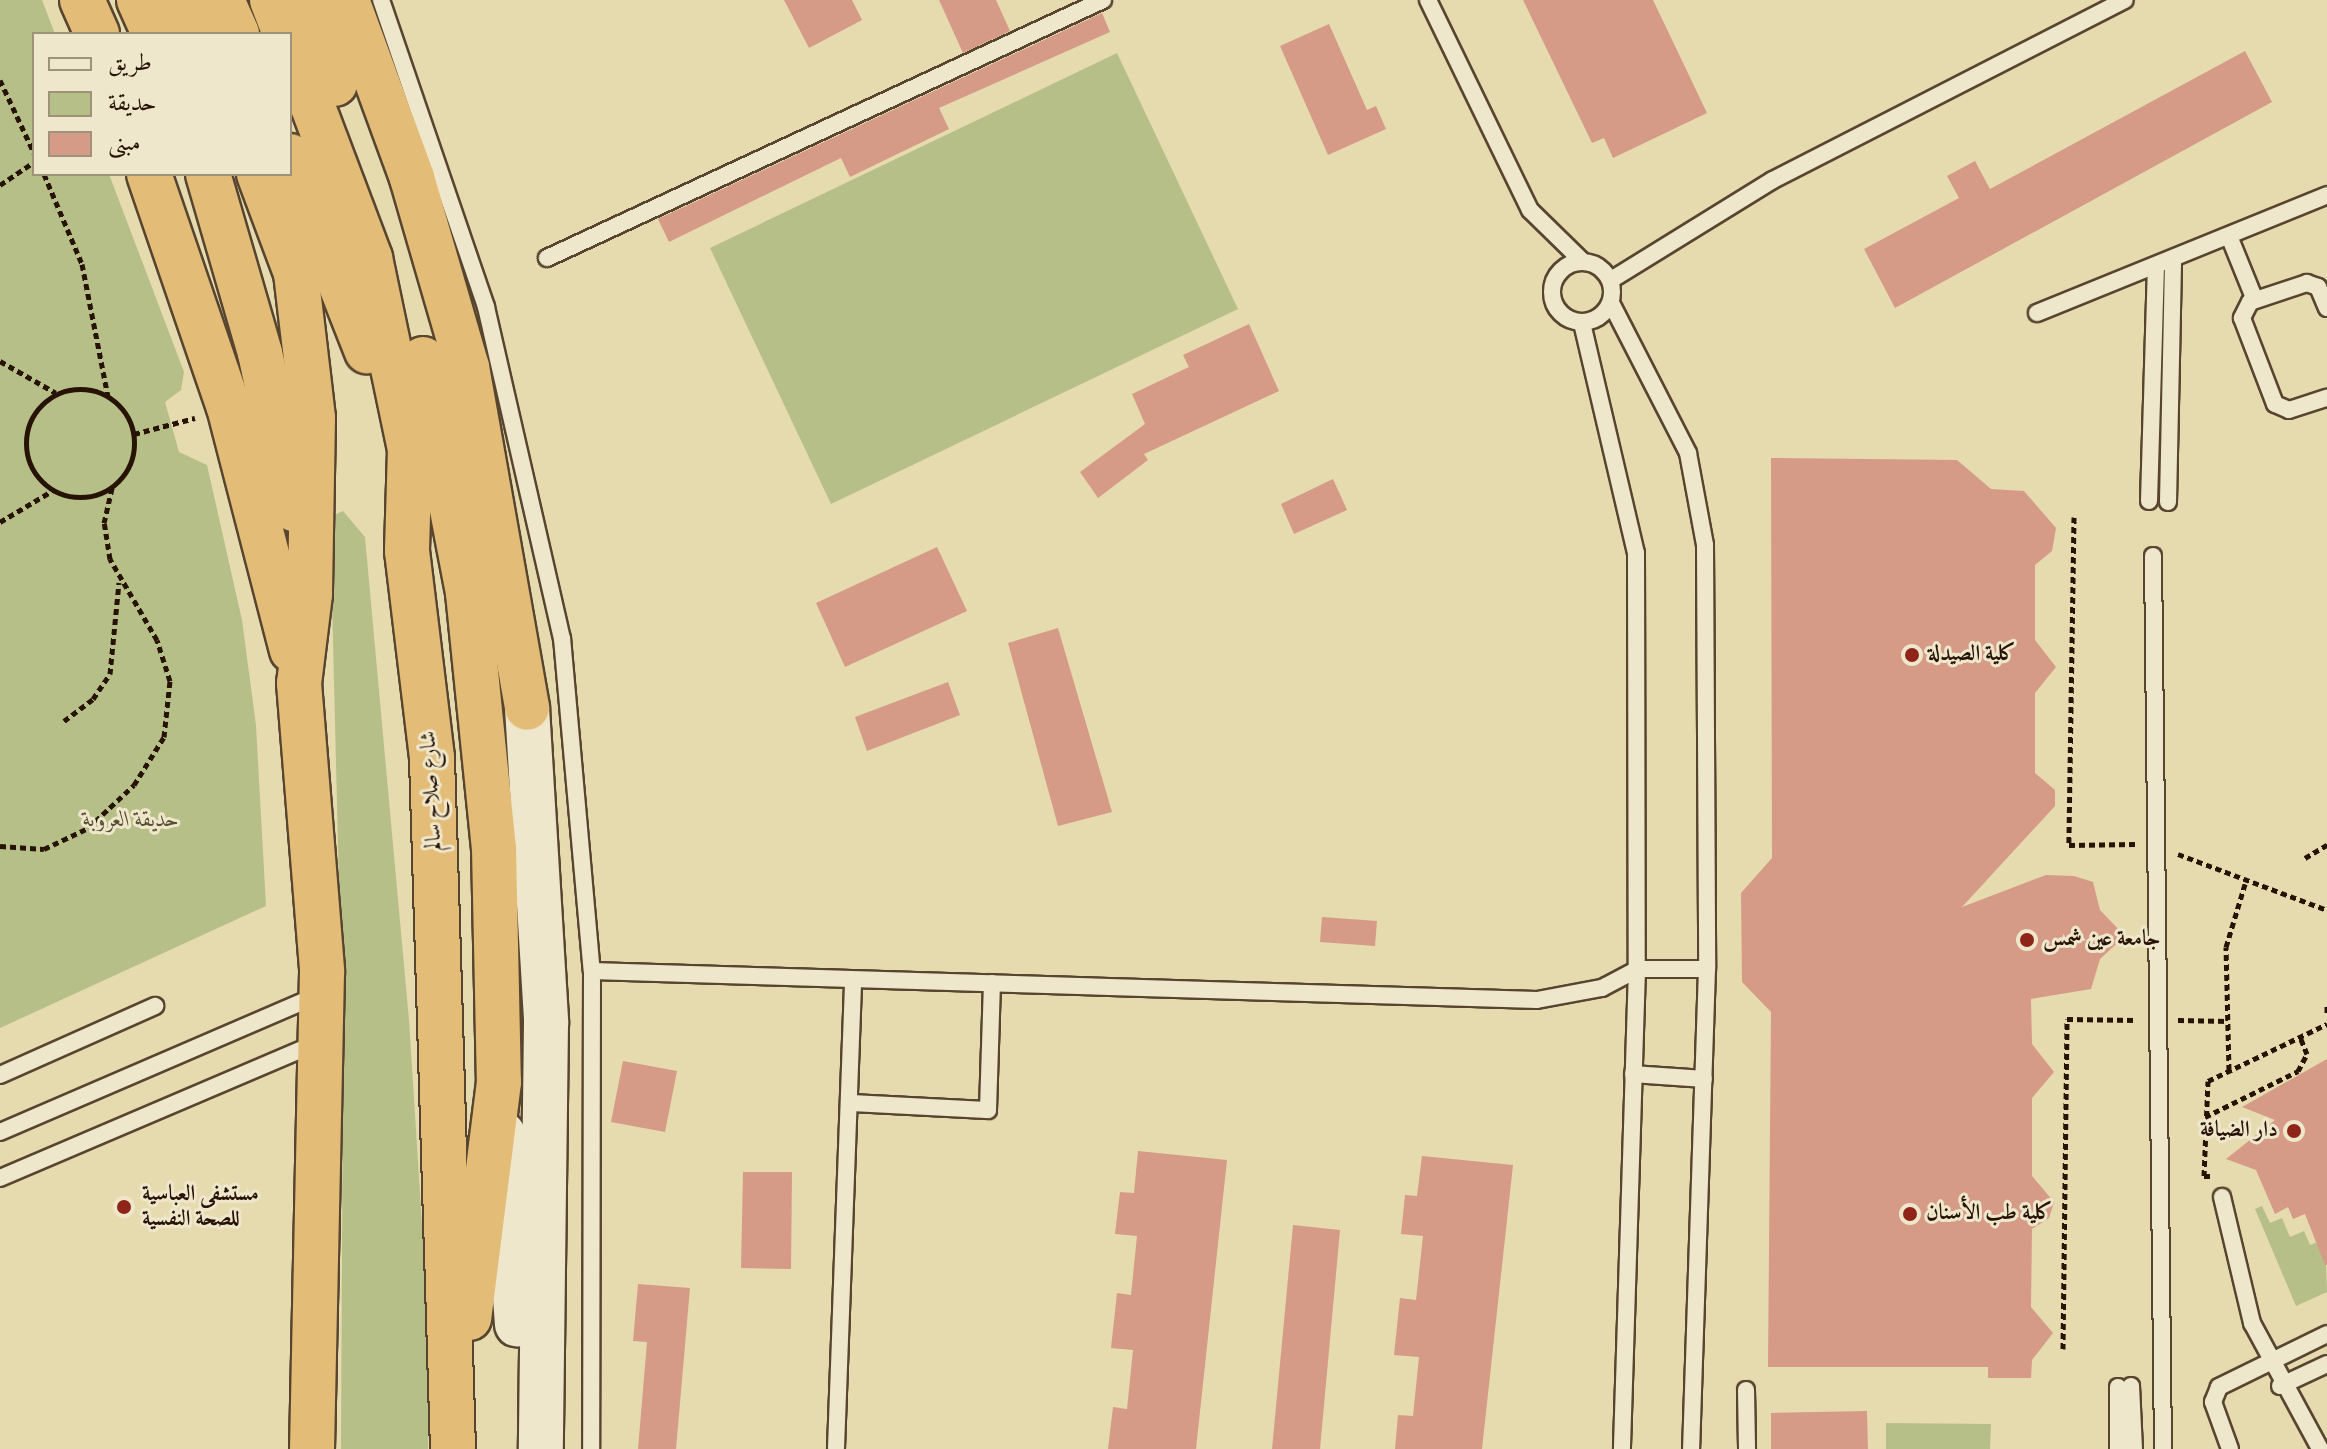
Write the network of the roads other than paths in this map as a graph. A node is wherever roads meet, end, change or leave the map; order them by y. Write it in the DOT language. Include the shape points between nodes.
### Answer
graph roads {
  1 [pos="82,0"];
  2 [pos="139,0"];
  3 [pos="185,0"];
  4 [pos="222,0"];
  5 [pos="272,0"];
  6 [pos="305,0"];
  7 [pos="347,0"];
  8 [pos="381,0"];
  9 [pos="1103,0"];
  10 [pos="1428,0"];
  11 [pos="2125,0"];
  12 [pos="96,32"];
  13 [pos="153,32"];
  14 [pos="199,32"];
  15 [pos="236,32"];
  16 [pos="284,32"];
  17 [pos="292,52"];
  18 [pos="292,161"];
  19 [pos="150,176"];
  20 [pos="209,176"];
  21 [pos="260,176"];
  22 [pos="2327,195"];
  23 [pos="2229,236"];
  24 [pos="547,258"];
  25 [pos="2173,260"];
  26 [pos="1582,261"];
  27 [pos="2156,266"];
  28 [pos="1611,280"];
  29 [pos="2255,300"];
  30 [pos="1611,303"];
  31 [pos="2327,308"];
  32 [pos="2037,313"];
  33 [pos="1582,323"];
  34 [pos="2327,398"];
  35 [pos="412,493"];
  36 [pos="2149,501"];
  37 [pos="2168,502"];
  38 [pos="2153,556"];
  39 [pos="310,594"];
  40 [pos="299,683"];
  41 [pos="527,708"];
  42 [pos="1637,969"];
  43 [pos="1707,969"];
  44 [pos="592,971"];
  45 [pos="853,981"];
  46 [pos="992,983"];
  47 [pos="321,993"];
  48 [pos="155,1006"];
  49 [pos="321,1041"];
  50 [pos="1633,1074"];
  51 [pos="0,1075"];
  52 [pos="1704,1079"];
  53 [pos="499,1082"];
  54 [pos="850,1103"];
  55 [pos="0,1132"];
  56 [pos="0,1178"];
  57 [pos="2222,1197"];
  58 [pos="2327,1334"];
  59 [pos="2269,1362"];
  60 [pos="2327,1364"];
  61 [pos="454,1370"];
  62 [pos="2280,1386"];
  63 [pos="1746,1390"];
  64 [pos="836,1448"];
  65 [pos="312,1449"];
  66 [pos="453,1449"];
  67 [pos="534,1449"];
  68 [pos="541,1449"];
  69 [pos="591,1449"];
  70 [pos="1622,1449"];
  71 [pos="1691,1449"];
  72 [pos="1747,1449"];
  73 [pos="2118,1449"];
  74 [pos="2134,1449"];
  75 [pos="2163,1449"];
  76 [pos="2230,1449"];
  77 [pos="2320,1449"];
  1 -- 12 [label="highway"];
  2 -- 13 [label="highway"];
  3 -- 14 [label="highway"];
  4 -- 15 [label="highway"];
  5 -- 16 [label="highway"];
  6 -- 53 [label="highway" via="392,242 442,441 483,707"];
  7 -- 41 [label="highway" via="412,178 464,355 498,512"];
  8 -- 44 [label="lane" via="486,307 541,526 577,751"];
  9 -- 24 [label="lane"];
  10 -- 26 [label="lane" via="1530,210"];
  11 -- 28 [label="lane" via="1773,180"];
  17 -- 35 [label="highway" via="389,325"];
  18 -- 35 [label="highway, شارع صلاح سالم" via="352,303 383,426"];
  19 -- 40 [label="highway" via="229,407"];
  20 -- 39 [label="highway" via="267,382"];
  21 -- 39 [label="highway" via="281,225 311,371"];
  22 -- 23 [label="lane"];
  23 -- 25 [label="lane"];
  23 -- 29 [label="lane"];
  25 -- 27 [label="lane"];
  25 -- 37 [label="lane"];
  26 -- 28 [label="lane"];
  26 -- 33 [label="lane" via="1561,270 1552,292 1561,313"];
  27 -- 32 [label="lane"];
  27 -- 36 [label="lane"];
  28 -- 30 [label="lane"];
  29 -- 31 [label="lane" via="2313,284"];
  29 -- 34 [label="lane" via="2242,318 2272,400 2289,410"];
  30 -- 33 [label="lane"];
  30 -- 43 [label="lane" via="1688,453 1705,545"];
  33 -- 42 [label="lane" via="1636,553"];
  35 -- 61 [label="highway, شارع صلاح سالم" via="407,551 432,758"];
  38 -- 75 [label="lane"];
  39 -- 40 [label="highway"];
  40 -- 47 [label="highway"];
  41 -- 68 [label="main road" via="546,1023"];
  42 -- 43 [label="lane"];
  42 -- 46 [label="lane" via="1602,988 1537,1000"];
  42 -- 50 [label="lane"];
  43 -- 52 [label="lane"];
  44 -- 45 [label="lane"];
  44 -- 69 [label="lane"];
  45 -- 46 [label="lane"];
  45 -- 54 [label="lane"];
  46 -- 54 [label="lane" via="988,1110"];
  47 -- 49 [label="highway"];
  47 -- 55 [label="lane"];
  48 -- 51 [label="lane"];
  49 -- 56 [label="lane"];
  49 -- 65 [label="highway"];
  50 -- 52 [label="lane"];
  50 -- 70 [label="lane"];
  52 -- 71 [label="lane"];
  53 -- 61 [label="highway" via="479,1271"];
  53 -- 67 [label="main road" via="521,1389"];
  54 -- 64 [label="lane"];
  57 -- 59 [label="lane" via="2239,1282"];
  58 -- 59 [label="lane"];
  59 -- 62 [label="lane"];
  59 -- 76 [label="lane" via="2216,1391"];
  60 -- 62 [label="lane"];
  61 -- 66 [label="highway, شارع صلاح سالم"];
  62 -- 77 [label="lane"];
  63 -- 72 [label="lane"];
  73 -- 74 [label="lane" via="2124,1386"];
}
